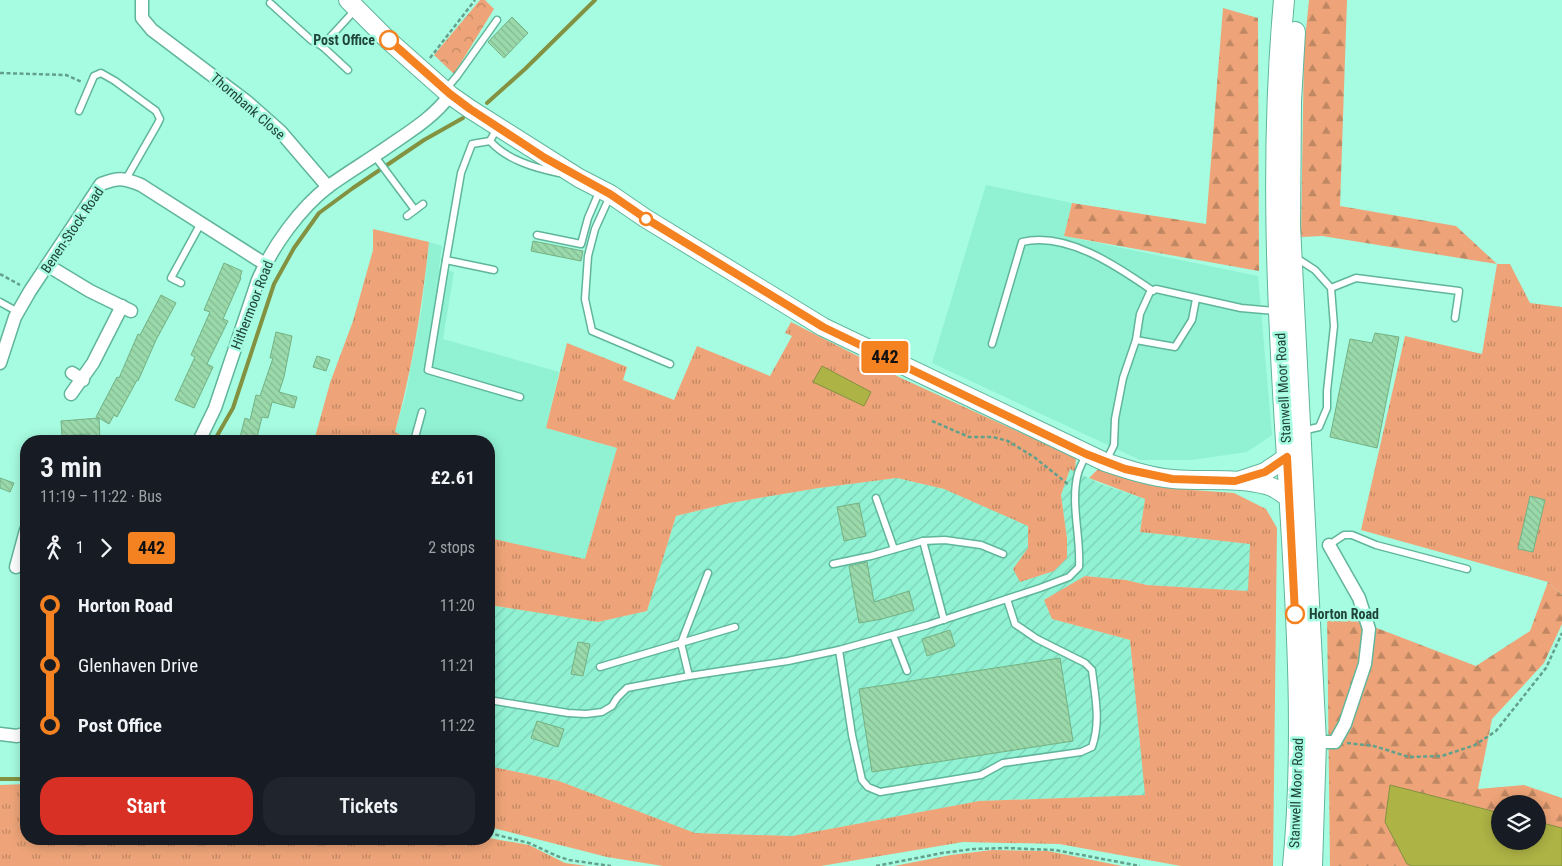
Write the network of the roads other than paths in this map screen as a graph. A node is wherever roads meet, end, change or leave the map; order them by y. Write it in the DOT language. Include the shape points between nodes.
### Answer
graph roads {
  1 [pos="142,0"];
  2 [pos="1284,0"];
  3 [pos="1298,0"];
  4 [pos="270,3"];
  5 [pos="353,4"];
  6 [pos="497,20"];
  7 [pos="322,46"];
  8 [pos="348,70"];
  9 [pos="448,92"];
  10 [pos="79,111"];
  11 [pos="494,134"];
  12 [pos="376,158"];
  13 [pos="126,179"];
  14 [pos="328,187"];
  15 [pos="605,192"];
  16 [pos="423,204"];
  17 [pos="415,210"];
  18 [pos="407,216"];
  19 [pos="201,224"];
  20 [pos="538,235"];
  21 [pos="1291,256"];
  22 [pos="446,260"];
  23 [pos="265,264"];
  24 [pos="47,266"];
  25 [pos="494,270"];
  26 [pos="181,283"];
  27 [pos="1331,288"];
  28 [pos="1153,291"];
  29 [pos="1196,299"];
  30 [pos="0,302"];
  31 [pos="1279,311"];
  32 [pos="18,312"];
  33 [pos="1455,318"];
  34 [pos="1136,340"];
  35 [pos="992,344"];
  36 [pos="0,363"];
  37 [pos="670,364"];
  38 [pos="72,394"];
  39 [pos="520,397"];
  40 [pos="422,412"];
  41 [pos="1301,431"];
  42 [pos="202,435"];
  43 [pos="416,435"];
  44 [pos="1086,454"];
  45 [pos="1287,457"];
  46 [pos="1105,462"];
  47 [pos="1235,481"];
  48 [pos="876,498"];
  49 [pos="1290,499"];
  50 [pos="923,541"];
  51 [pos="1329,545"];
  52 [pos="894,550"];
  53 [pos="1003,554"];
  54 [pos="20,559"];
  55 [pos="833,564"];
  56 [pos="16,567"];
  57 [pos="1467,569"];
  58 [pos="708,573"];
  59 [pos="1007,599"];
  60 [pos="944,620"];
  61 [pos="735,627"];
  62 [pos="893,635"];
  63 [pos="681,643"];
  64 [pos="839,650"];
  65 [pos="600,667"];
  66 [pos="907,671"];
  67 [pos="689,676"];
  68 [pos="495,701"];
  69 [pos="0,734"];
  70 [pos="20,736"];
  71 [pos="1326,742"];
  72 [pos="1293,866"];
  73 [pos="1312,866"];
  1 -- 14 [label="street, Thornbank Close" via="142,18 152,30 280,131"];
  2 -- 31 [label="main road, Stanwell Moor Road" via="1276,149"];
  3 -- 21 [label="main road, Stanwell Moor Road" via="1291,101"];
  4 -- 7 [label="lane"];
  5 -- 7 [label="lane"];
  5 -- 9 [label="street" via="388,40"];
  6 -- 9 [label="lane"];
  7 -- 8 [label="lane"];
  9 -- 11 [label="street"];
  9 -- 12 [label="street, Hithermoor Road" via="427,120"];
  10 -- 13 [label="lane" via="97,74 106,75 156,111 160,119 157,126"];
  11 -- 15 [label="street"];
  11 -- 22 [label="lane" via="472,144 461,173"];
  12 -- 14 [label="street, Hithermoor Road"];
  12 -- 17 [label="lane"];
  13 -- 19 [label="street" via="141,185"];
  13 -- 24 [label="street, Benen-Stock Road" via="100,184"];
  14 -- 23 [label="street, Hithermoor Road" via="312,200"];
  15 -- 20 [label="lane" via="588,218 581,244"];
  15 -- 37 [label="lane" via="588,256 585,300 592,331"];
  15 -- 44 [label="street" via="823,327"];
  16 -- 17 [label="lane"];
  17 -- 18 [label="lane"];
  19 -- 23 [label="street"];
  19 -- 26 [label="lane" via="171,278"];
  21 -- 27 [label="lane" via="1315,270"];
  21 -- 41 [label="main road, Stanwell Moor Road"];
  22 -- 25 [label="lane"];
  22 -- 39 [label="lane" via="428,370"];
  23 -- 42 [label="street, Hithermoor Road" via="215,408"];
  24 -- 32 [label="street, Benen-Stock Road"];
  24 -- 38 [label="street" via="127,308 77,376"];
  27 -- 33 [label="lane" via="1356,278 1459,291"];
  27 -- 41 [label="lane" via="1334,326 1327,408 1319,427"];
  28 -- 29 [label="lane" via="1156,289"];
  28 -- 34 [label="lane" via="1140,314"];
  28 -- 35 [label="lane" via="1108,260 1055,240 1022,242"];
  29 -- 31 [label="lane" via="1240,308"];
  29 -- 34 [label="lane" via="1192,320 1175,347"];
  30 -- 32 [label="lane"];
  31 -- 45 [label="main road, Stanwell Moor Road"];
  32 -- 36 [label="street, Benen-Stock Road"];
  34 -- 46 [label="lane" via="1123,378 1114,445"];
  40 -- 43 [label="lane"];
  41 -- 71 [label="main road, Stanwell Moor Road"];
  44 -- 46 [label="street"];
  44 -- 59 [label="lane" via="1076,489 1079,567 1069,577"];
  45 -- 47 [label="street" via="1265,472"];
  45 -- 49 [label="main road, Stanwell Moor Road"];
  46 -- 47 [label="street" via="1172,479"];
  47 -- 49 [label="street" via="1266,485"];
  48 -- 52 [label="lane"];
  49 -- 72 [label="main road, Stanwell Moor Road" via="1297,641 1298,819"];
  50 -- 52 [label="lane"];
  50 -- 53 [label="lane" via="981,545"];
  50 -- 60 [label="lane"];
  51 -- 57 [label="lane" via="1344,535 1352,535 1376,545"];
  51 -- 71 [label="street" via="1359,598 1369,629 1365,664 1345,724"];
  52 -- 55 [label="lane"];
  54 -- 56 [label="street"];
  58 -- 63 [label="lane"];
  59 -- 60 [label="lane"];
  59 -- 64 [label="lane" via="1015,624 1092,670 1098,718 1092,747 1081,752 1003,763 981,775 880,792 862,780"];
  60 -- 62 [label="lane"];
  61 -- 63 [label="lane"];
  62 -- 64 [label="lane"];
  62 -- 66 [label="lane"];
  63 -- 65 [label="lane"];
  63 -- 67 [label="lane"];
  64 -- 67 [label="lane"];
  67 -- 68 [label="lane" via="627,688 612,706 602,712 568,713"];
  69 -- 70 [label="street"];
  71 -- 73 [label="main road, Stanwell Moor Road"];
}
